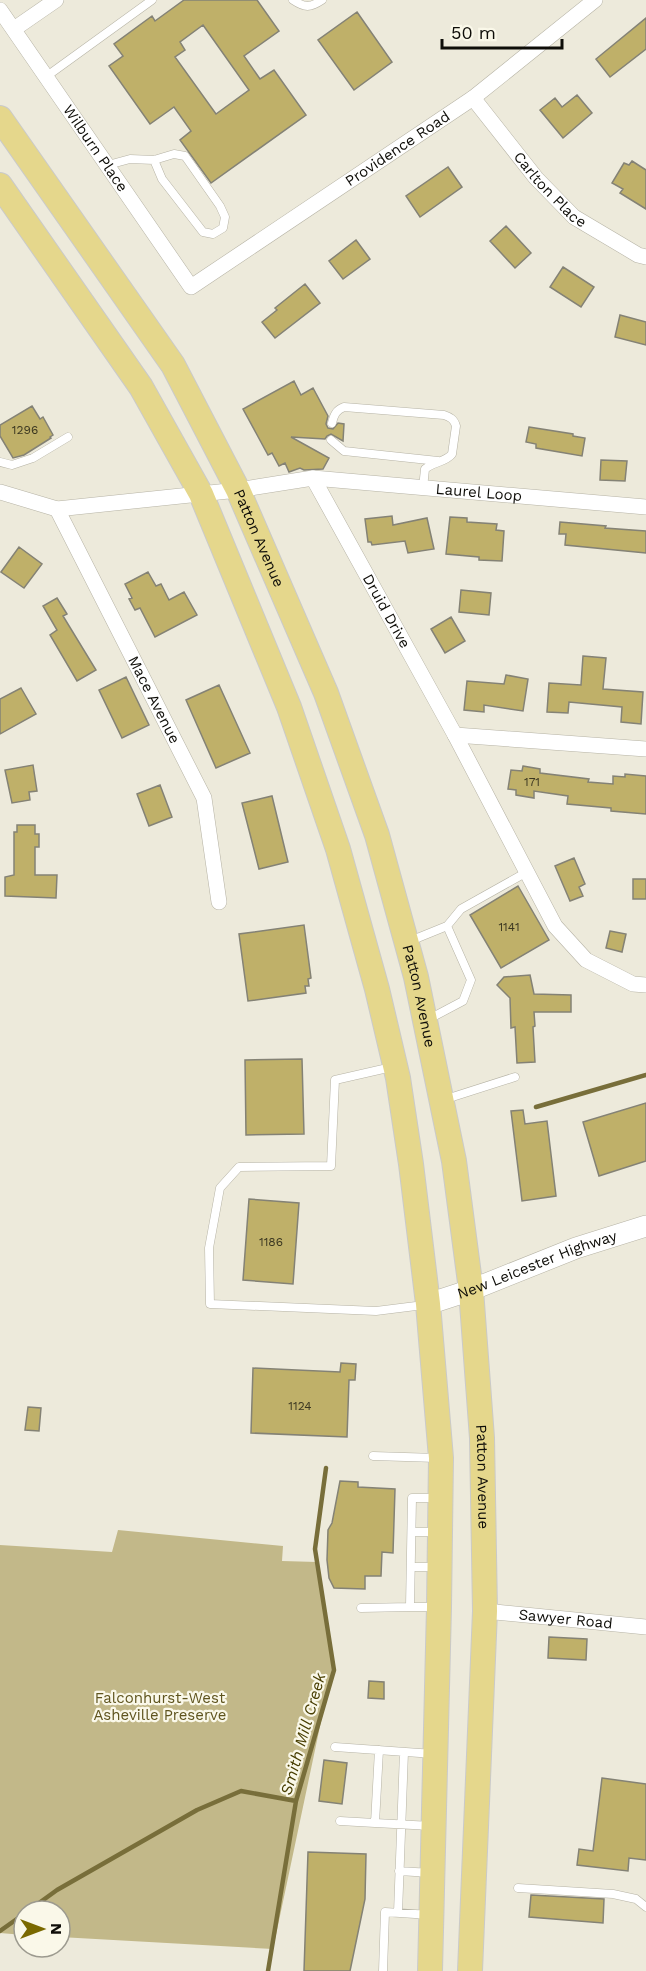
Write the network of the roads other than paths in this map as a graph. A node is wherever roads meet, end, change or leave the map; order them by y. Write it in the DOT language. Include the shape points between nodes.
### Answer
graph roads {
  1 [pos="56,0"];
  2 [pos="152,0"];
  3 [pos="292,0"];
  4 [pos="322,0"];
  5 [pos="595,0"];
  6 [pos="0,10"];
  7 [pos="14,29"];
  8 [pos="47,76"];
  9 [pos="473,98"];
  10 [pos="0,118"];
  11 [pos="153,160"];
  12 [pos="108,165"];
  13 [pos="0,185"];
  14 [pos="646,257"];
  15 [pos="191,287"];
  16 [pos="332,423"];
  17 [pos="68,436"];
  18 [pos="331,440"];
  19 [pos="438,461"];
  20 [pos="0,462"];
  21 [pos="313,478"];
  22 [pos="423,488"];
  23 [pos="238,490"];
  24 [pos="0,492"];
  25 [pos="201,494"];
  26 [pos="646,507"];
  27 [pos="57,509"];
  28 [pos="455,735"];
  29 [pos="646,749"];
  30 [pos="527,872"];
  31 [pos="219,902"];
  32 [pos="447,926"];
  33 [pos="406,942"];
  34 [pos="646,985"];
  35 [pos="426,1021"];
  36 [pos="395,1066"];
  37 [pos="515,1077"];
  38 [pos="441,1100"];
  39 [pos="646,1226"];
  40 [pos="471,1290"];
  41 [pos="428,1304"];
  42 [pos="373,1456"];
  43 [pos="441,1458"];
  44 [pos="440,1498"];
  45 [pos="412,1532"];
  46 [pos="440,1532"];
  47 [pos="411,1567"];
  48 [pos="440,1567"];
  49 [pos="410,1607"];
  50 [pos="439,1607"];
  51 [pos="361,1608"];
  52 [pos="485,1611"];
  53 [pos="646,1627"];
  54 [pos="335,1747"];
  55 [pos="379,1750"];
  56 [pos="404,1752"];
  57 [pos="435,1754"];
  58 [pos="340,1821"];
  59 [pos="375,1823"];
  60 [pos="401,1824"];
  61 [pos="434,1826"];
  62 [pos="399,1871"];
  63 [pos="432,1873"];
  64 [pos="518,1888"];
  65 [pos="646,1907"];
  66 [pos="398,1913"];
  67 [pos="431,1915"];
  68 [pos="382,1971"];
  69 [pos="430,1971"];
  70 [pos="471,1971"];
  1 -- 7 [label="street"];
  2 -- 8 [label="lane"];
  3 -- 4 [label="lane" via="303,7"];
  5 -- 9 [label="street, Providence Road"];
  6 -- 7 [label="street, Wilburn Place"];
  7 -- 8 [label="street, Wilburn Place"];
  8 -- 12 [label="street, Wilburn Place"];
  9 -- 14 [label="street, Carlton Place" via="536,178 574,218"];
  9 -- 15 [label="street, Providence Road"];
  10 -- 23 [label="main road, Patton Avenue" via="173,365"];
  11 -- 11 [label="lane" via="162,179 203,232 213,234 223,228 225,217 220,206 185,156 174,154"];
  11 -- 12 [label="lane" via="130,159"];
  12 -- 15 [label="street, Wilburn Place"];
  13 -- 25 [label="main road" via="141,387"];
  16 -- 19 [label="lane" via="334,415 344,407 444,415 455,421 454,448 449,458"];
  17 -- 20 [label="lane" via="33,458 12,465"];
  18 -- 19 [label="lane" via="344,451"];
  19 -- 22 [label="lane" via="425,469"];
  21 -- 22 [label="street, Laurel Loop"];
  21 -- 23 [label="street"];
  21 -- 28 [label="street, Druid Drive"];
  22 -- 26 [label="street, Laurel Loop"];
  23 -- 25 [label="street"];
  23 -- 33 [label="main road, Patton Avenue" via="326,693 377,835"];
  24 -- 27 [label="street"];
  25 -- 27 [label="street"];
  25 -- 36 [label="main road" via="289,707 338,849"];
  27 -- 31 [label="street, Mace Avenue" via="204,798"];
  28 -- 29 [label="street"];
  28 -- 30 [label="street, Druid Drive"];
  30 -- 32 [label="lane" via="461,909"];
  30 -- 34 [label="street, Druid Drive" via="555,926 586,960 633,984"];
  32 -- 33 [label="lane"];
  32 -- 35 [label="lane" via="471,980 463,1001"];
  33 -- 35 [label="main road, Patton Avenue"];
  35 -- 38 [label="main road, Patton Avenue"];
  36 -- 41 [label="main road"];
  36 -- 41 [label="lane" via="335,1080 331,1166 239,1167 220,1188 209,1248 210,1304 376,1311"];
  37 -- 38 [label="lane"];
  38 -- 40 [label="main road, Patton Avenue" via="454,1161"];
  39 -- 40 [label="main road, New Leicester Highway" via="576,1248"];
  40 -- 41 [label="main road, New Leicester Highway"];
  40 -- 52 [label="main road, Patton Avenue" via="482,1438"];
  41 -- 43 [label="main road"];
  42 -- 43 [label="lane"];
  43 -- 44 [label="main road"];
  44 -- 45 [label="lane" via="412,1498"];
  44 -- 46 [label="main road"];
  45 -- 46 [label="lane"];
  45 -- 47 [label="lane"];
  46 -- 48 [label="main road"];
  47 -- 48 [label="lane"];
  47 -- 49 [label="lane"];
  48 -- 50 [label="main road"];
  49 -- 50 [label="lane"];
  49 -- 51 [label="lane"];
  50 -- 57 [label="main road"];
  52 -- 53 [label="street, Sawyer Road"];
  52 -- 70 [label="main road, Patton Avenue"];
  54 -- 55 [label="lane"];
  55 -- 56 [label="lane"];
  55 -- 59 [label="lane"];
  56 -- 57 [label="lane"];
  56 -- 60 [label="lane"];
  57 -- 61 [label="main road"];
  58 -- 59 [label="lane"];
  59 -- 60 [label="lane"];
  60 -- 61 [label="lane"];
  60 -- 62 [label="lane"];
  61 -- 63 [label="main road"];
  62 -- 63 [label="lane"];
  62 -- 66 [label="lane"];
  63 -- 67 [label="main road"];
  64 -- 65 [label="lane" via="614,1894 636,1899"];
  66 -- 67 [label="lane"];
  66 -- 68 [label="lane" via="385,1912"];
  67 -- 69 [label="main road"];
}
